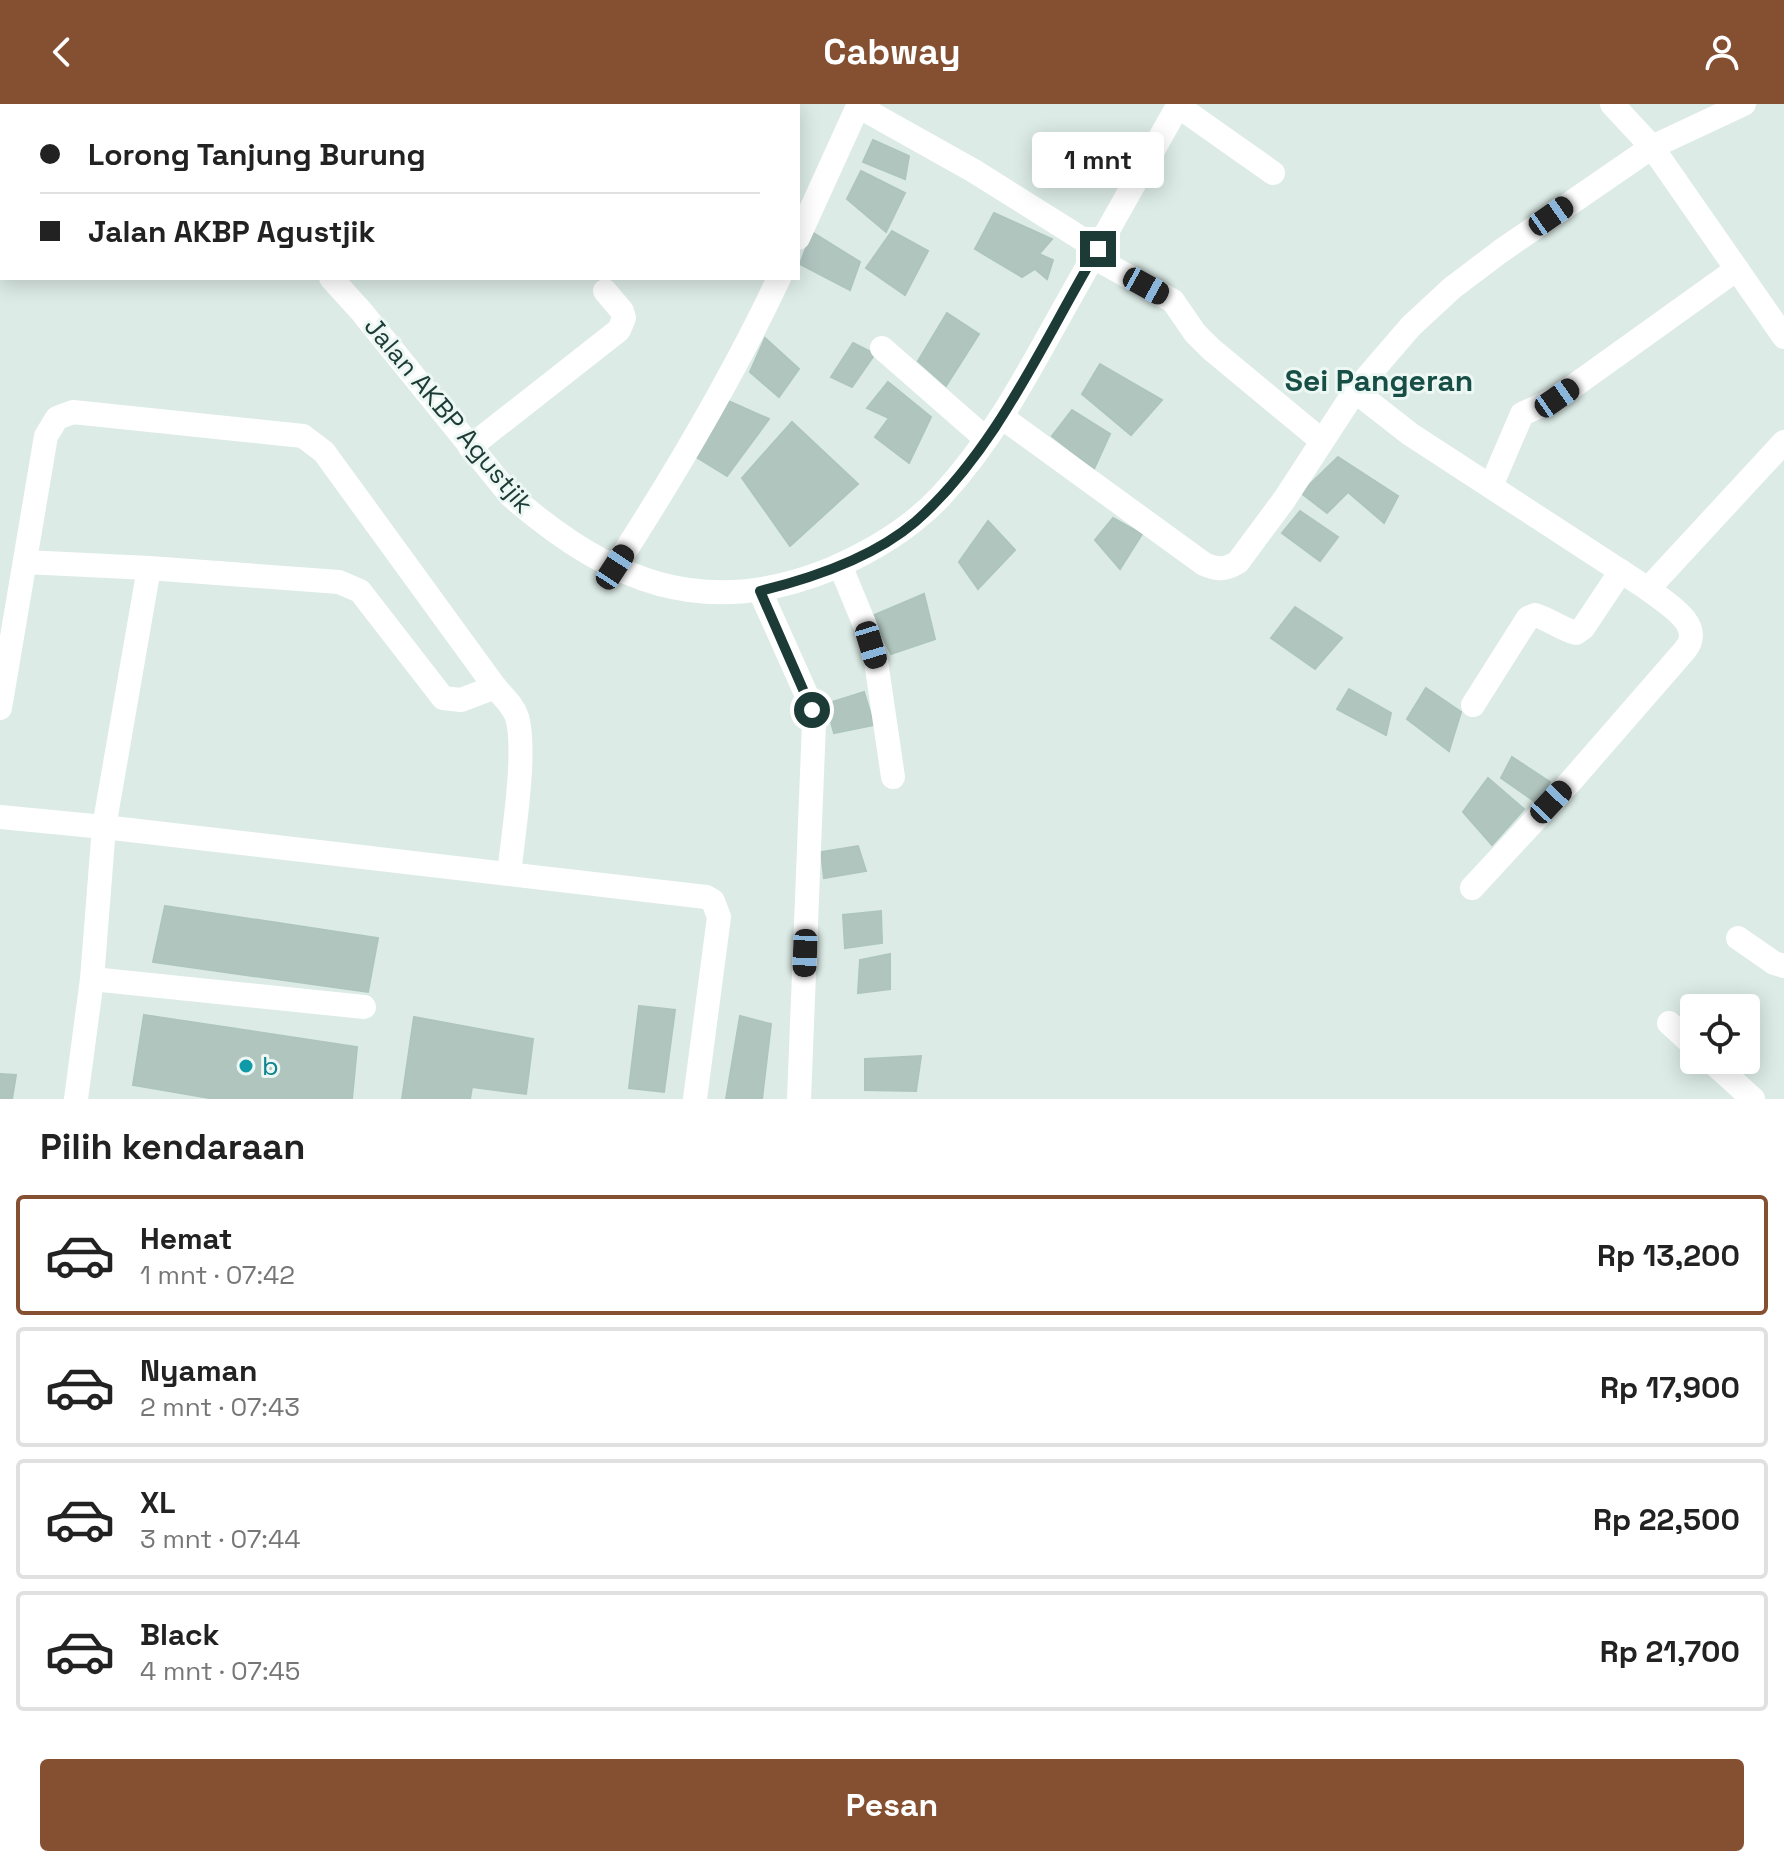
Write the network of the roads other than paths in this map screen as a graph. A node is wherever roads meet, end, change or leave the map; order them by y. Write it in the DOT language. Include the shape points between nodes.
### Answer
graph roads {
  1 [pos="1612,104"];
  2 [pos="1744,104"];
  3 [pos="859,105"];
  4 [pos="1178,105"];
  5 [pos="1652,147"];
  6 [pos="1273,173"];
  7 [pos="800,234"];
  8 [pos="1095,253"];
  9 [pos="1737,269"];
  10 [pos="333,280"];
  11 [pos="778,280"];
  12 [pos="605,291"];
  13 [pos="1784,337"];
  14 [pos="882,348"];
  15 [pos="1355,391"];
  16 [pos="1003,418"];
  17 [pos="986,439"];
  18 [pos="1322,441"];
  19 [pos="1784,442"];
  20 [pos="470,447"];
  21 [pos="1491,486"];
  22 [pos="25,562"];
  23 [pos="840,565"];
  24 [pos="615,567"];
  25 [pos="149,568"];
  26 [pos="1621,571"];
  27 [pos="1648,589"];
  28 [pos="760,591"];
  29 [pos="495,687"];
  30 [pos="1473,705"];
  31 [pos="0,708"];
  32 [pos="893,777"];
  33 [pos="0,817"];
  34 [pos="104,827"];
  35 [pos="509,874"];
  36 [pos="1472,888"];
  37 [pos="1738,938"];
  38 [pos="1784,966"];
  39 [pos="92,979"];
  40 [pos="364,1007"];
  41 [pos="1669,1023"];
  42 [pos="1680,1033"];
  43 [pos="1725,1074"];
  44 [pos="76,1099"];
  45 [pos="695,1099"];
  46 [pos="799,1099"];
  47 [pos="1753,1099"];
  1 -- 5 [label="street"];
  2 -- 5 [label="street"];
  3 -- 7 [label="street"];
  3 -- 8 [label="street" via="974,171"];
  4 -- 6 [label="street"];
  4 -- 8 [label="street, Jalan AKBP Agustjik"];
  5 -- 9 [label="street"];
  5 -- 15 [label="street" via="1452,288"];
  8 -- 16 [label="street, Jalan AKBP Agustjik"];
  8 -- 18 [label="street" via="1173,301 1211,349"];
  9 -- 13 [label="street"];
  9 -- 21 [label="street" via="1557,398 1524,412"];
  10 -- 20 [label="street, Jalan AKBP Agustjik"];
  11 -- 24 [label="street" via="753,333"];
  12 -- 20 [label="street" via="622,311 619,330"];
  14 -- 17 [label="street"];
  15 -- 18 [label="street"];
  15 -- 21 [label="street"];
  16 -- 17 [label="street, Jalan AKBP Agustjik"];
  16 -- 18 [label="street" via="1204,564 1221,570 1238,562"];
  17 -- 23 [label="street, Jalan AKBP Agustjik" via="914,523"];
  19 -- 27 [label="street"];
  20 -- 24 [label="street, Jalan AKBP Agustjik" via="535,517"];
  21 -- 26 [label="street"];
  22 -- 25 [label="street"];
  22 -- 29 [label="street" via="46,436 57,418 73,412 294,433 324,452"];
  22 -- 31 [label="street"];
  23 -- 28 [label="street, Jalan AKBP Agustjik"];
  23 -- 32 [label="street" via="876,661"];
  24 -- 28 [label="street, Jalan AKBP Agustjik" via="690,592"];
  25 -- 29 [label="street" via="350,585 443,698 461,700"];
  25 -- 34 [label="street"];
  26 -- 27 [label="street"];
  26 -- 30 [label="street" via="1576,633 1546,618 1528,618"];
  27 -- 36 [label="street" via="1685,619 1690,644"];
  28 -- 46 [label="street" via="814,723"];
  29 -- 35 [label="street" via="511,705 520,731"];
  33 -- 34 [label="street"];
  34 -- 35 [label="street"];
  34 -- 39 [label="street"];
  35 -- 45 [label="street" via="713,901 719,917"];
  37 -- 38 [label="street"];
  39 -- 40 [label="street"];
  39 -- 44 [label="street"];
  41 -- 42 [label="street"];
  43 -- 47 [label="street"];
}
